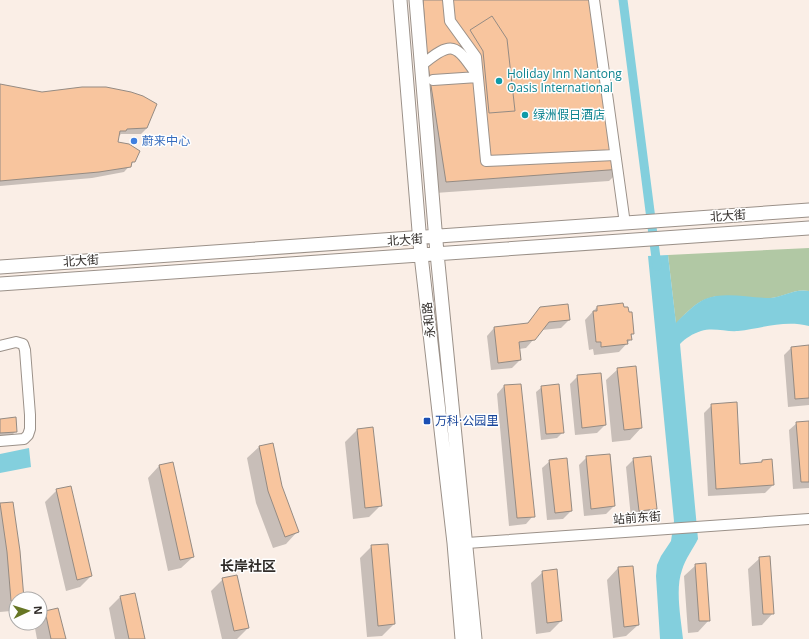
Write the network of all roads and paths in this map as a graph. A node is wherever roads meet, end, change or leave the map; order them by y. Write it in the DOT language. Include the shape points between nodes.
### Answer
graph roads {
  1 [pos="400,0"];
  2 [pos="416,0"];
  3 [pos="448,0"];
  4 [pos="594,0"];
  5 [pos="422,65"];
  6 [pos="478,77"];
  7 [pos="433,80"];
  8 [pos="615,155"];
  9 [pos="809,210"];
  10 [pos="625,224"];
  11 [pos="809,228"];
  12 [pos="436,237"];
  13 [pos="421,239"];
  14 [pos="437,254"];
  15 [pos="421,255"];
  16 [pos="0,267"];
  17 [pos="0,284"];
  18 [pos="0,346"];
  19 [pos="0,441"];
  20 [pos="809,519"];
  21 [pos="466,543"];
  22 [pos="462,639"];
  23 [pos="475,639"];
  1 -- 13 [label="main road, 永和路"];
  2 -- 5 [label="main road, 永和路"];
  3 -- 6 [label="street" via="450,21 476,57"];
  4 -- 8 [label="street"];
  5 -- 6 [label="street" via="443,50 455,49 461,53"];
  5 -- 12 [label="main road, 永和路"];
  6 -- 7 [label="street"];
  6 -- 8 [label="street" via="486,161"];
  8 -- 10 [label="street"];
  9 -- 10 [label="main road, 北大街"];
  10 -- 12 [label="main road, 北大街"];
  11 -- 14 [label="main road, 北大街"];
  12 -- 13 [label="main road, 北大街"];
  12 -- 14 [label="main road, 永和路"];
  13 -- 15 [label="main road, 永和路"];
  13 -- 16 [label="main road, 北大街"];
  14 -- 15 [label="main road, 北大街"];
  14 -- 21 [label="main road, 永和路"];
  15 -- 17 [label="main road, 北大街"];
  15 -- 22 [label="main road, 永和路" via="454,543"];
  18 -- 19 [label="street" via="16,342 23,344 30,415 30,430 24,439"];
  20 -- 21 [label="street, 站前东街"];
  21 -- 23 [label="main road, 永和路"];
}
